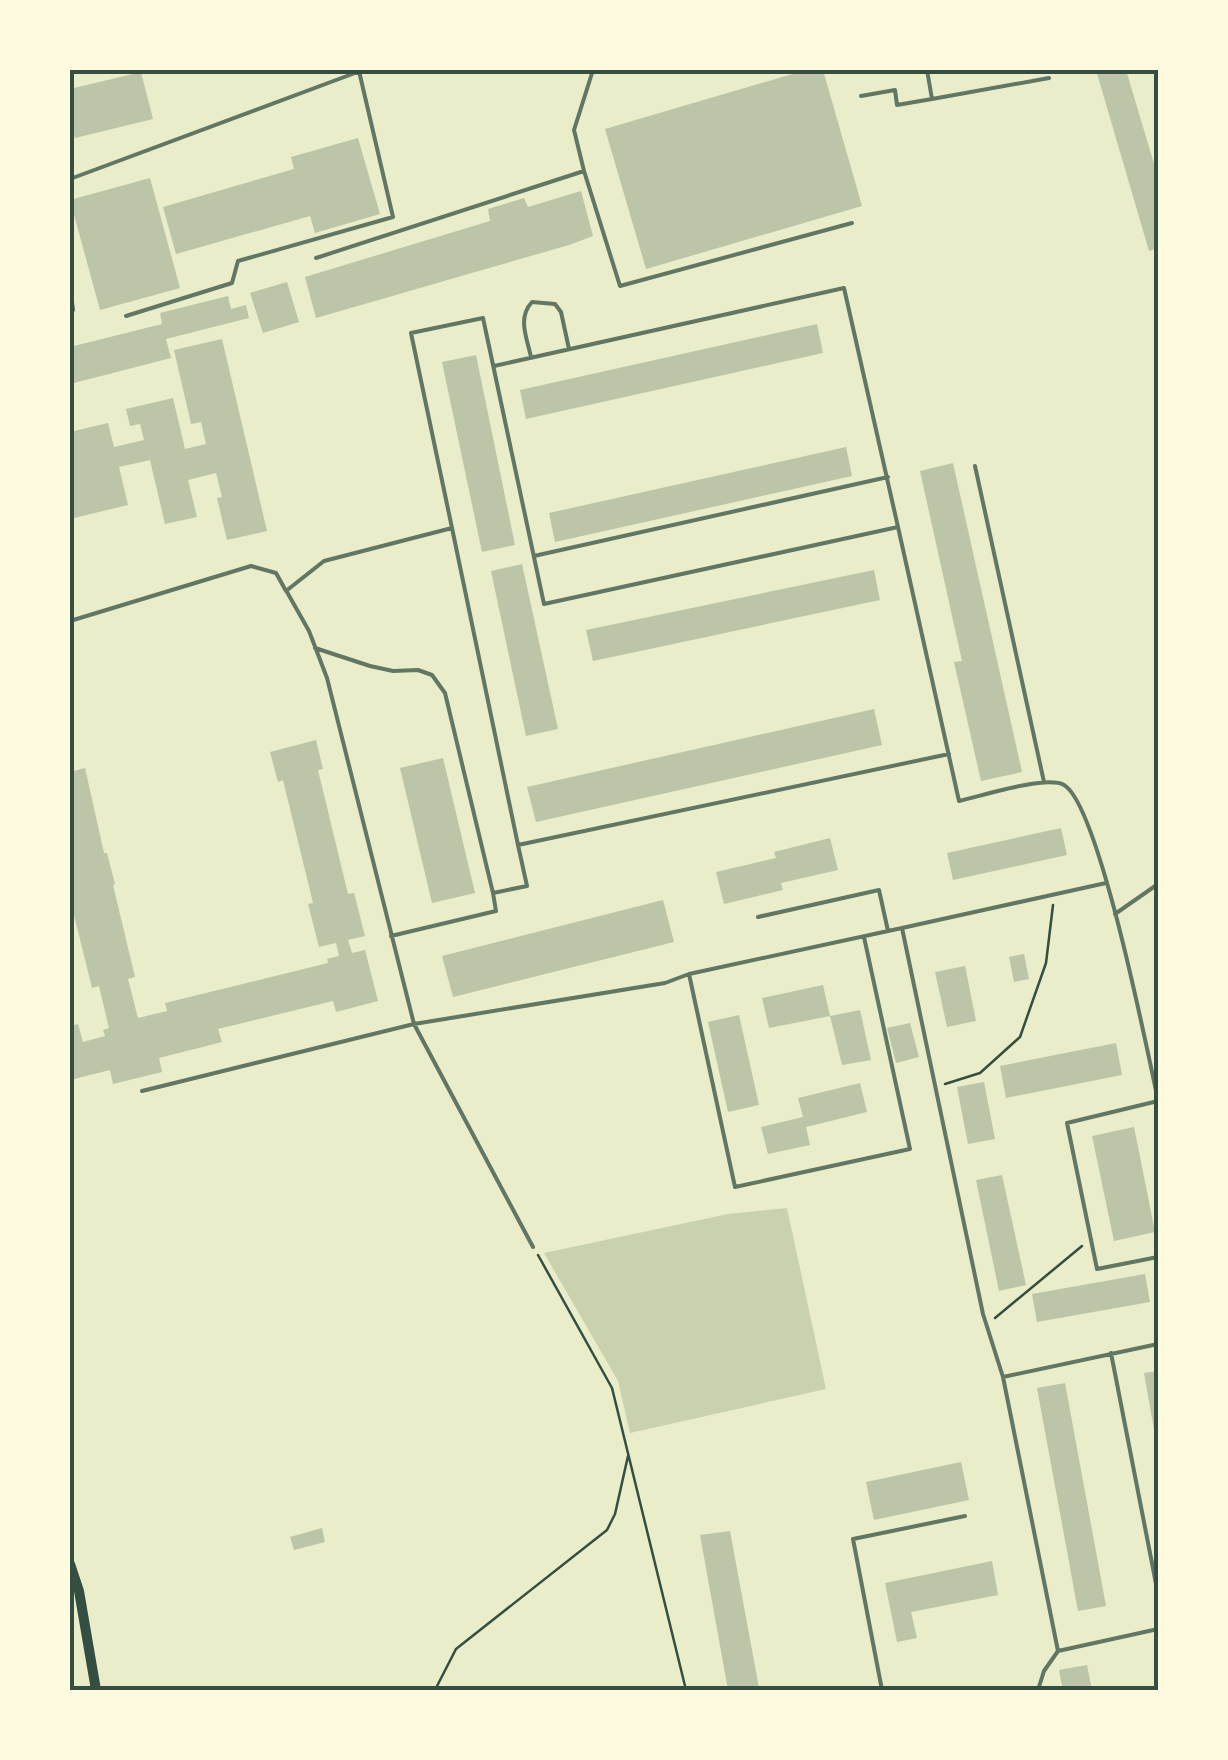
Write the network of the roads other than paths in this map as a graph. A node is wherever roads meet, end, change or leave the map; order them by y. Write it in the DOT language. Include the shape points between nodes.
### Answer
graph roads {
  1 [pos="593,70"];
  2 [pos="927,70"];
  3 [pos="361,71"];
  4 [pos="1050,78"];
  5 [pos="862,96"];
  6 [pos="932,99"];
  7 [pos="584,171"];
  8 [pos="70,179"];
  9 [pos="852,223"];
  10 [pos="316,258"];
  11 [pos="70,286"];
  12 [pos="73,310"];
  13 [pos="126,316"];
  14 [pos="570,349"];
  15 [pos="531,358"];
  16 [pos="494,366"];
  17 [pos="975,466"];
  18 [pos="888,477"];
  19 [pos="898,526"];
  20 [pos="452,528"];
  21 [pos="534,556"];
  22 [pos="286,591"];
  23 [pos="70,620"];
  24 [pos="316,648"];
  25 [pos="949,754"];
  26 [pos="1044,782"];
  27 [pos="518,845"];
  28 [pos="1106,882"];
  29 [pos="1158,884"];
  30 [pos="493,893"];
  31 [pos="1116,914"];
  32 [pos="758,917"];
  33 [pos="902,928"];
  34 [pos="888,931"];
  35 [pos="391,936"];
  36 [pos="864,936"];
  37 [pos="689,974"];
  38 [pos="414,1024"];
  39 [pos="142,1091"];
  40 [pos="1158,1100"];
  41 [pos="534,1247"];
  42 [pos="1158,1257"];
  43 [pos="1158,1344"];
  44 [pos="1110,1353"];
  45 [pos="1003,1377"];
  46 [pos="965,1516"];
  47 [pos="70,1564"];
  48 [pos="1158,1594"];
  49 [pos="1158,1629"];
  50 [pos="1058,1650"];
  51 [pos="96,1690"];
  52 [pos="882,1690"];
  53 [pos="1038,1690"];
  1 -- 7 [label="lane" via="574,130"];
  2 -- 6 [label="lane"];
  3 -- 8 [label="lane"];
  3 -- 13 [label="lane" via="393,217 238,261 232,283"];
  4 -- 6 [label="lane"];
  5 -- 6 [label="lane" via="894,90 897,105"];
  7 -- 9 [label="lane" via="620,286"];
  7 -- 10 [label="lane"];
  11 -- 12 [label="lane"];
  14 -- 15 [label="lane"];
  14 -- 15 [label="lane" via="555,304 532,302 523,321"];
  14 -- 18 [label="lane" via="844,288"];
  15 -- 16 [label="lane"];
  16 -- 20 [label="lane" via="484,318 411,333"];
  16 -- 21 [label="lane"];
  17 -- 26 [label="lane"];
  18 -- 19 [label="lane"];
  18 -- 21 [label="lane"];
  19 -- 21 [label="lane" via="544,604"];
  19 -- 25 [label="lane"];
  20 -- 22 [label="lane" via="324,561"];
  20 -- 27 [label="lane"];
  22 -- 23 [label="lane" via="276,574 252,566"];
  22 -- 24 [label="lane"];
  24 -- 30 [label="lane" via="370,666 432,675 445,693"];
  24 -- 35 [label="lane"];
  25 -- 26 [label="lane" via="959,801"];
  25 -- 27 [label="lane"];
  26 -- 28 [label="lane" via="1062,783 1075,795"];
  27 -- 30 [label="lane" via="527,886"];
  28 -- 31 [label="lane"];
  28 -- 33 [label="lane"];
  29 -- 31 [label="lane"];
  30 -- 35 [label="lane" via="496,911"];
  31 -- 40 [label="lane"];
  32 -- 34 [label="lane" via="879,890"];
  33 -- 34 [label="lane"];
  33 -- 45 [label="lane"];
  34 -- 36 [label="lane"];
  35 -- 38 [label="lane"];
  36 -- 37 [label="lane"];
  36 -- 37 [label="lane" via="910,1149 735,1186"];
  37 -- 38 [label="lane"];
  38 -- 39 [label="lane"];
  38 -- 41 [label="lane"];
  40 -- 42 [label="lane" via="1067,1123 1097,1270"];
  43 -- 44 [label="lane"];
  44 -- 45 [label="lane"];
  44 -- 48 [label="lane"];
  45 -- 50 [label="lane"];
  46 -- 52 [label="lane" via="853,1538"];
  47 -- 51 [label="main road"];
  49 -- 50 [label="lane"];
  50 -- 53 [label="lane"];
}
